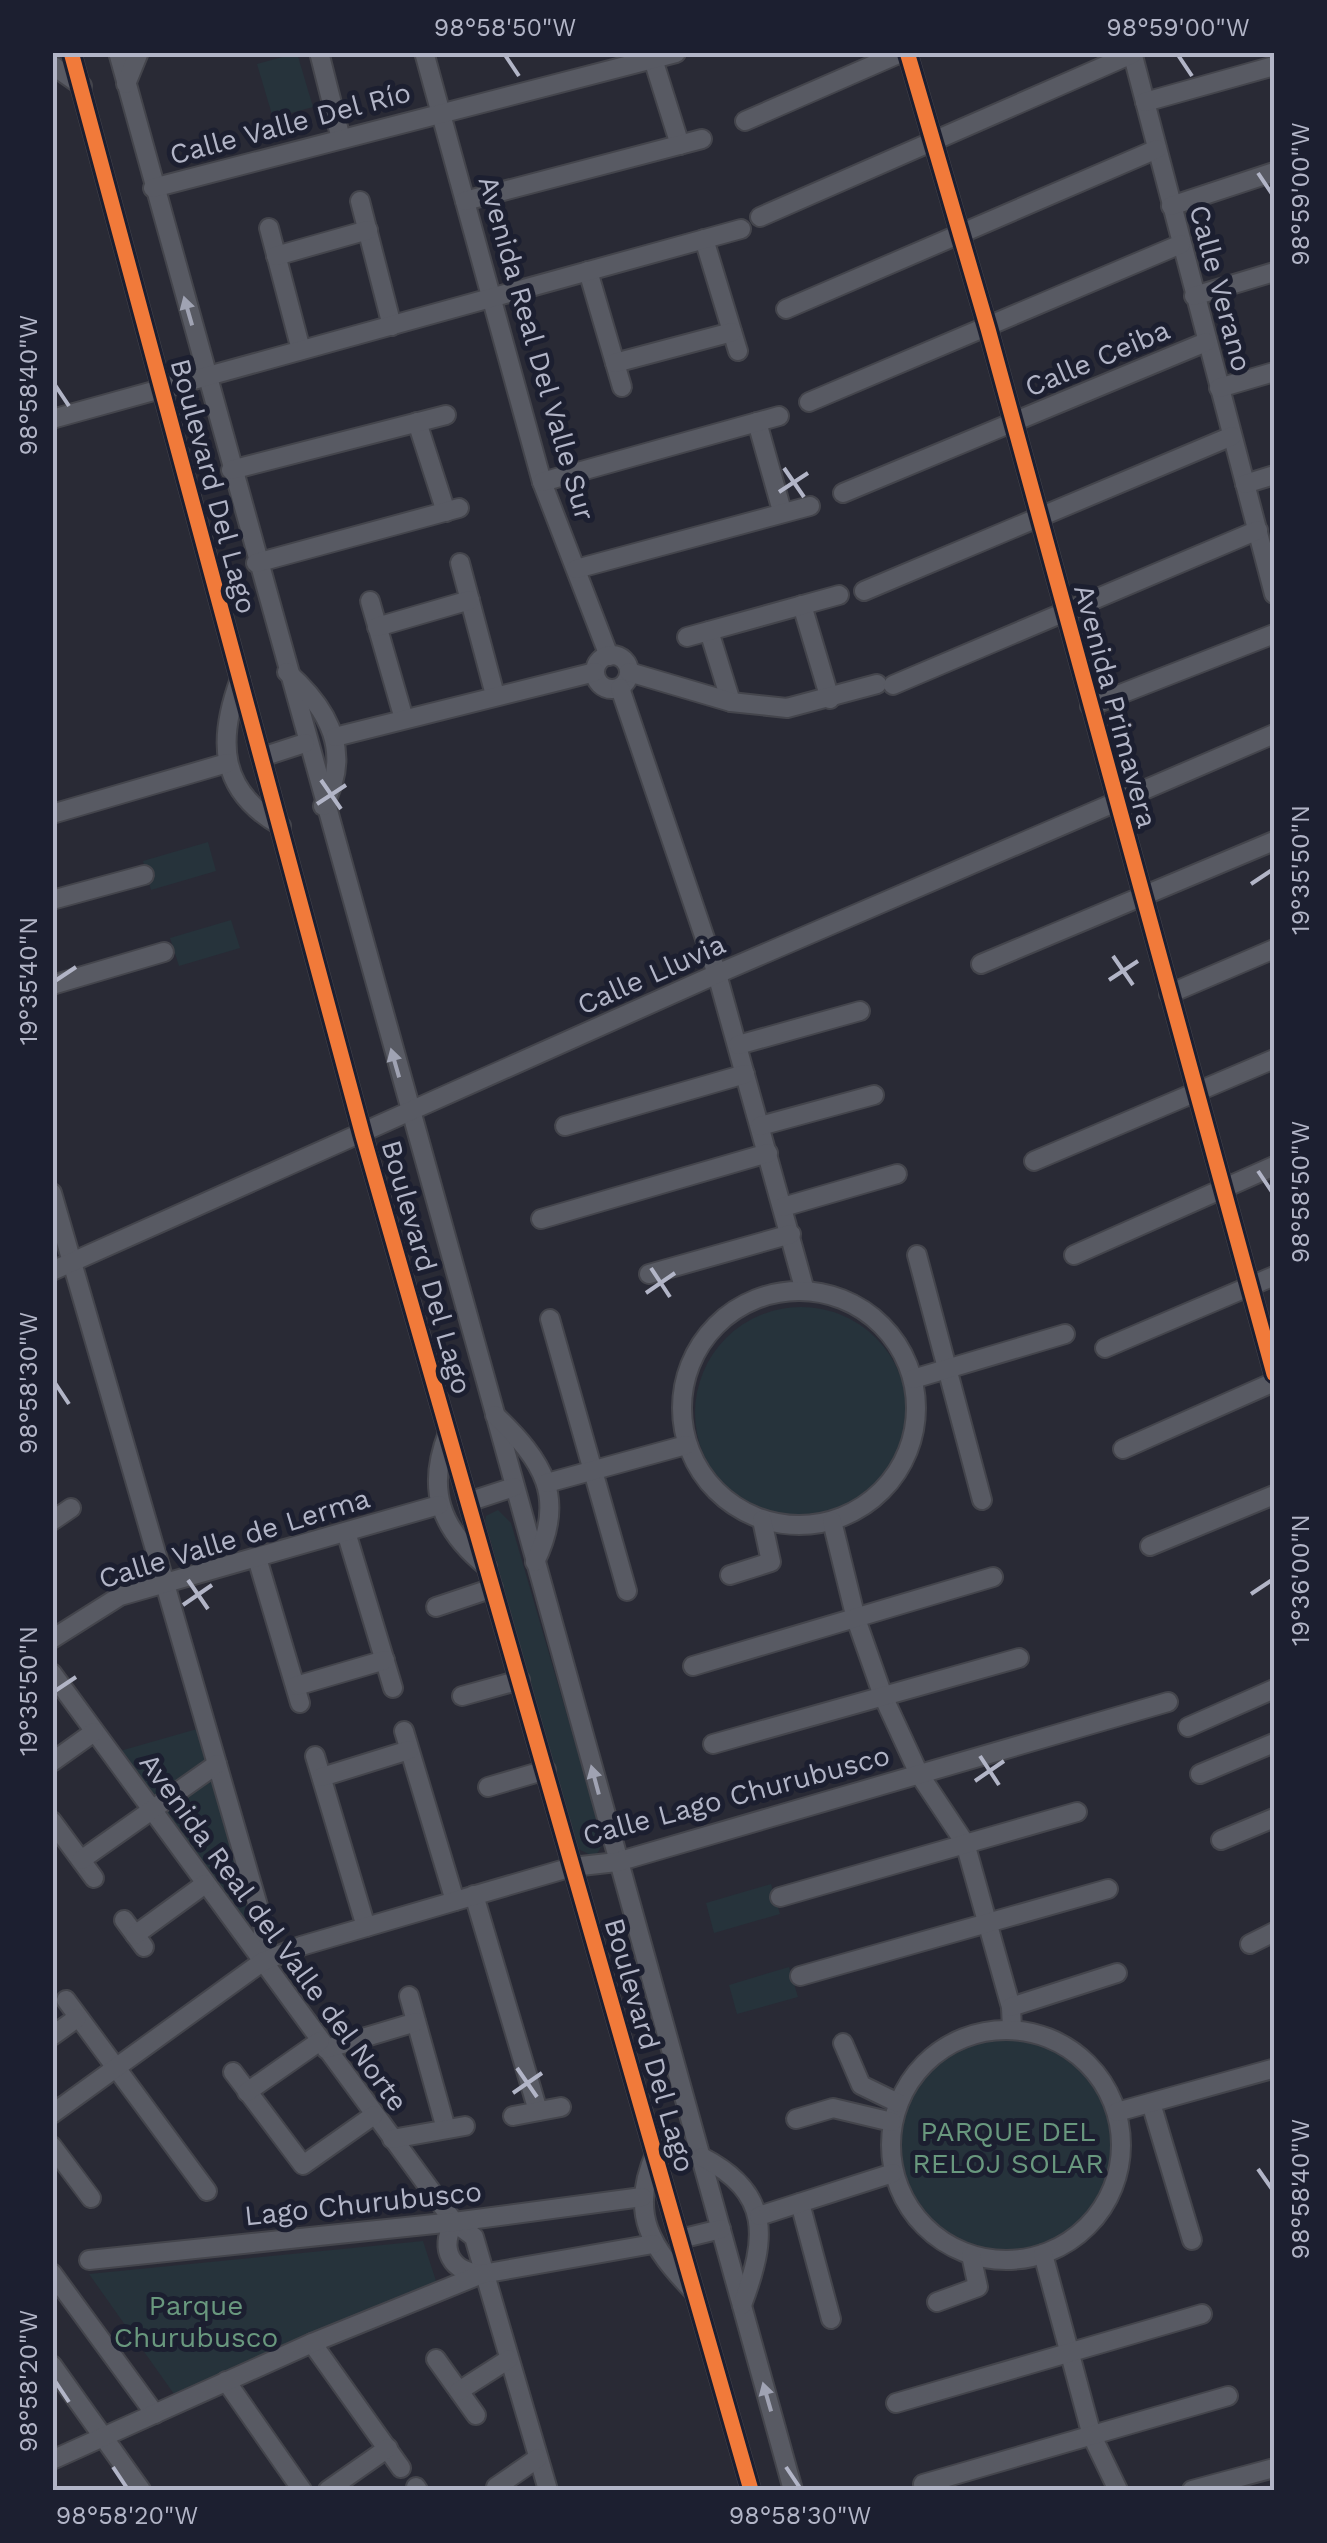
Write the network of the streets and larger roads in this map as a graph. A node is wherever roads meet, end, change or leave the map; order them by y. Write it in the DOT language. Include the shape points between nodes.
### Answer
graph roads {
  1 [pos="72,52"];
  2 [pos="118,52"];
  3 [pos="139,52"];
  4 [pos="318,52"];
  5 [pos="424,52"];
  6 [pos="905,52"];
  7 [pos="676,53"];
  8 [pos="1132,53"];
  9 [pos="653,59"];
  10 [pos="52,65"];
  11 [pos="1274,66"];
  12 [pos="126,84"];
  13 [pos="82,86"];
  14 [pos="1145,102"];
  15 [pos="441,112"];
  16 [pos="745,121"];
  17 [pos="340,139"];
  18 [pos="702,139"];
  19 [pos="680,144"];
  20 [pos="934,145"];
  21 [pos="1157,149"];
  22 [pos="1274,172"];
  23 [pos="154,188"];
  24 [pos="360,201"];
  25 [pos="465,201"];
  26 [pos="1171,206"];
  27 [pos="760,217"];
  28 [pos="269,228"];
  29 [pos="740,229"];
  30 [pos="368,230"];
  31 [pos="961,236"];
  32 [pos="704,239"];
  33 [pos="1180,244"];
  34 [pos="276,256"];
  35 [pos="588,271"];
  36 [pos="1274,272"];
  37 [pos="1194,296"];
  38 [pos="492,300"];
  39 [pos="786,309"];
  40 [pos="392,326"];
  41 [pos="988,330"];
  42 [pos="1206,342"];
  43 [pos="300,350"];
  44 [pos="615,362"];
  45 [pos="1274,372"];
  46 [pos="206,376"];
  47 [pos="622,388"];
  48 [pos="1219,388"];
  49 [pos="162,389"];
  50 [pos="809,402"];
  51 [pos="446,415"];
  52 [pos="779,416"];
  53 [pos="52,419"];
  54 [pos="417,422"];
  55 [pos="757,422"];
  56 [pos="1011,425"];
  57 [pos="1232,436"];
  58 [pos="230,470"];
  59 [pos="1274,475"];
  60 [pos="542,482"];
  61 [pos="1245,484"];
  62 [pos="843,493"];
  63 [pos="810,506"];
  64 [pos="782,512"];
  65 [pos="1036,518"];
  66 [pos="1258,530"];
  67 [pos="256,563"];
  68 [pos="460,563"];
  69 [pos="576,569"];
  70 [pos="1271,572"];
  71 [pos="864,592"];
  72 [pos="1274,594"];
  73 [pos="838,595"];
  74 [pos="470,600"];
  75 [pos="370,601"];
  76 [pos="802,605"];
  77 [pos="1065,610"];
  78 [pos="378,627"];
  79 [pos="708,631"];
  80 [pos="1274,634"];
  81 [pos="687,637"];
  82 [pos="609,656"];
  83 [pos="286,672"];
  84 [pos="595,672"];
  85 [pos="240,679"];
  86 [pos="624,680"];
  87 [pos="495,695"];
  88 [pos="830,698"];
  89 [pos="731,702"];
  90 [pos="1090,706"];
  91 [pos="404,718"];
  92 [pos="1274,734"];
  93 [pos="335,737"];
  94 [pos="306,743"];
  95 [pos="262,757"];
  96 [pos="227,764"];
  97 [pos="1116,805"];
  98 [pos="323,806"];
  99 [pos="52,814"];
  100 [pos="281,826"];
  101 [pos="1274,841"];
  102 [pos="144,876"];
  103 [pos="1144,899"];
  104 [pos="52,900"];
  105 [pos="1274,949"];
  106 [pos="164,952"];
  107 [pos="981,964"];
  108 [pos="716,974"];
  109 [pos="52,985"];
  110 [pos="1169,994"];
  111 [pos="860,1011"];
  112 [pos="738,1045"];
  113 [pos="1274,1059"];
  114 [pos="745,1074"];
  115 [pos="1198,1093"];
  116 [pos="874,1095"];
  117 [pos="409,1114"];
  118 [pos="565,1126"];
  119 [pos="760,1126"];
  120 [pos="363,1136"];
  121 [pos="768,1153"];
  122 [pos="1034,1161"];
  123 [pos="1274,1166"];
  124 [pos="897,1174"];
  125 [pos="1224,1189"];
  126 [pos="53,1196"];
  127 [pos="783,1207"];
  128 [pos="541,1219"];
  129 [pos="791,1234"];
  130 [pos="916,1255"];
  131 [pos="1074,1255"];
  132 [pos="71,1263"];
  133 [pos="52,1271"];
  134 [pos="649,1274"];
  135 [pos="1274,1276"];
  136 [pos="1251,1286"];
  137 [pos="806,1291"];
  138 [pos="550,1319"];
  139 [pos="1065,1334"];
  140 [pos="1104,1348"];
  141 [pos="946,1369"];
  142 [pos="1274,1378"];
  143 [pos="912,1379"];
  144 [pos="492,1412"];
  145 [pos="448,1433"];
  146 [pos="686,1445"];
  147 [pos="1123,1448"];
  148 [pos="592,1471"];
  149 [pos="547,1484"];
  150 [pos="514,1488"];
  151 [pos="1274,1495"];
  152 [pos="982,1500"];
  153 [pos="468,1502"];
  154 [pos="439,1504"];
  155 [pos="71,1508"];
  156 [pos="762,1520"];
  157 [pos="52,1521"];
  158 [pos="832,1521"];
  159 [pos="346,1532"];
  160 [pos="1150,1546"];
  161 [pos="258,1558"];
  162 [pos="535,1562"];
  163 [pos="487,1568"];
  164 [pos="730,1575"];
  165 [pos="993,1577"];
  166 [pos="164,1584"];
  167 [pos="493,1588"];
  168 [pos="627,1591"];
  169 [pos="436,1608"];
  170 [pos="856,1618"];
  171 [pos="52,1640"];
  172 [pos="1019,1658"];
  173 [pos="384,1660"];
  174 [pos="693,1666"];
  175 [pos="52,1672"];
  176 [pos="520,1680"];
  177 [pos="394,1688"];
  178 [pos="1274,1689"];
  179 [pos="462,1696"];
  180 [pos="883,1696"];
  181 [pos="1168,1702"];
  182 [pos="1188,1727"];
  183 [pos="404,1731"];
  184 [pos="94,1732"];
  185 [pos="1274,1743"];
  186 [pos="713,1744"];
  187 [pos="410,1750"];
  188 [pos="315,1756"];
  189 [pos="52,1762"];
  190 [pos="217,1764"];
  191 [pos="546,1770"];
  192 [pos="920,1774"];
  193 [pos="1200,1774"];
  194 [pos="322,1778"];
  195 [pos="488,1786"];
  196 [pos="151,1810"];
  197 [pos="1077,1812"];
  198 [pos="1274,1818"];
  199 [pos="52,1821"];
  200 [pos="1221,1840"];
  201 [pos="965,1844"];
  202 [pos="80,1860"];
  203 [pos="617,1862"];
  204 [pos="572,1867"];
  205 [pos="94,1878"];
  206 [pos="205,1884"];
  207 [pos="1108,1889"];
  208 [pos="474,1895"];
  209 [pos="780,1897"];
  210 [pos="455,1901"];
  211 [pos="988,1924"];
  212 [pos="366,1926"];
  213 [pos="1274,1932"];
  214 [pos="134,1934"];
  215 [pos="1250,1944"];
  216 [pos="262,1962"];
  217 [pos="1117,1974"];
  218 [pos="800,1976"];
  219 [pos="409,1996"];
  220 [pos="66,2000"];
  221 [pos="1011,2007"];
  222 [pos="77,2018"];
  223 [pos="416,2022"];
  224 [pos="1012,2029"];
  225 [pos="52,2036"];
  226 [pos="843,2043"];
  227 [pos="323,2045"];
  228 [pos="1272,2069"];
  229 [pos="116,2071"];
  230 [pos="233,2072"];
  231 [pos="247,2092"];
  232 [pos="898,2103"];
  233 [pos="1151,2103"];
  234 [pos="562,2106"];
  235 [pos="538,2111"];
  236 [pos="1117,2112"];
  237 [pos="52,2114"];
  238 [pos="374,2115"];
  239 [pos="513,2116"];
  240 [pos="796,2118"];
  241 [pos="892,2122"];
  242 [pos="465,2126"];
  243 [pos="446,2129"];
  244 [pos="392,2138"];
  245 [pos="52,2146"];
  246 [pos="656,2152"];
  247 [pos="702,2157"];
  248 [pos="894,2174"];
  249 [pos="207,2191"];
  250 [pos="91,2198"];
  251 [pos="642,2198"];
  252 [pos="800,2203"];
  253 [pos="758,2216"];
  254 [pos="454,2222"];
  255 [pos="721,2229"];
  256 [pos="680,2239"];
  257 [pos="1192,2240"];
  258 [pos="653,2244"];
  259 [pos="1042,2254"];
  260 [pos="971,2255"];
  261 [pos="89,2260"];
  262 [pos="52,2272"];
  263 [pos="482,2274"];
  264 [pos="696,2294"];
  265 [pos="936,2302"];
  266 [pos="742,2305"];
  267 [pos="1202,2314"];
  268 [pos="831,2319"];
  269 [pos="312,2343"];
  270 [pos="1068,2353"];
  271 [pos="436,2358"];
  272 [pos="509,2359"];
  273 [pos="52,2365"];
  274 [pos="226,2381"];
  275 [pos="460,2392"];
  276 [pos="1228,2396"];
  277 [pos="896,2403"];
  278 [pos="155,2414"];
  279 [pos="476,2415"];
  280 [pos="1092,2436"];
  281 [pos="103,2438"];
  282 [pos="388,2448"];
  283 [pos="538,2458"];
  284 [pos="52,2460"];
  285 [pos="401,2468"];
  286 [pos="1274,2468"];
  287 [pos="923,2484"];
  288 [pos="496,2487"];
  289 [pos="141,2490"];
  290 [pos="302,2490"];
  291 [pos="328,2490"];
  292 [pos="548,2490"];
  293 [pos="751,2490"];
  294 [pos="793,2490"];
  295 [pos="1118,2490"];
  296 [pos="1192,2490"];
  1 -- 13 [label="street, Boulevard Del Lago"];
  2 -- 12 [label="street, Boulevard Del Lago"];
  3 -- 12 [label="street"];
  4 -- 17 [label="street"];
  5 -- 15 [label="street, Avenida Real Del Valle Sur"];
  6 -- 16 [label="street"];
  6 -- 20 [label="street, Avenida Primavera"];
  7 -- 9 [label="street, Calle Valle Del Río"];
  8 -- 14 [label="street, Calle Verano"];
  8 -- 20 [label="street"];
  9 -- 15 [label="street, Calle Valle Del Río"];
  9 -- 19 [label="street"];
  10 -- 13 [label="street"];
  11 -- 14 [label="street"];
  12 -- 23 [label="street, Boulevard Del Lago"];
  13 -- 49 [label="street, Boulevard Del Lago"];
  14 -- 21 [label="street, Calle Verano"];
  15 -- 17 [label="street, Calle Valle Del Río"];
  15 -- 25 [label="street, Avenida Real Del Valle Sur"];
  17 -- 23 [label="street, Calle Valle Del Río"];
  18 -- 19 [label="street"];
  19 -- 25 [label="street"];
  20 -- 27 [label="street"];
  20 -- 31 [label="street, Avenida Primavera"];
  21 -- 26 [label="street, Calle Verano"];
  21 -- 31 [label="street"];
  22 -- 26 [label="street"];
  46 -- 23 [label="street, Boulevard Del Lago, one-way"];
  24 -- 30 [label="street"];
  25 -- 38 [label="street, Avenida Real Del Valle Sur"];
  26 -- 33 [label="street, Calle Verano"];
  28 -- 34 [label="street"];
  29 -- 32 [label="street"];
  30 -- 34 [label="street"];
  30 -- 40 [label="street"];
  31 -- 39 [label="street"];
  31 -- 41 [label="street, Avenida Primavera"];
  32 -- 35 [label="street"];
  32 -- 44 [label="street" via="735,342"];
  33 -- 37 [label="street, Calle Verano"];
  33 -- 41 [label="street"];
  34 -- 43 [label="street"];
  35 -- 38 [label="street"];
  35 -- 44 [label="street"];
  36 -- 37 [label="street"];
  37 -- 42 [label="street, Calle Verano"];
  38 -- 40 [label="street"];
  38 -- 60 [label="street, Avenida Real Del Valle Sur"];
  40 -- 43 [label="street"];
  41 -- 50 [label="street"];
  41 -- 56 [label="street, Avenida Primavera"];
  42 -- 48 [label="street, Calle Verano"];
  42 -- 56 [label="street, Calle Ceiba"];
  43 -- 46 [label="street"];
  44 -- 47 [label="street"];
  45 -- 48 [label="street"];
  46 -- 49 [label="street"];
  46 -- 58 [label="street, Boulevard Del Lago"];
  48 -- 57 [label="street, Calle Verano"];
  49 -- 53 [label="street"];
  49 -- 85 [label="street, Boulevard Del Lago"];
  51 -- 54 [label="street"];
  52 -- 55 [label="street"];
  54 -- 58 [label="street"];
  54 -- 67 [label="street" via="452,510"];
  55 -- 60 [label="street"];
  55 -- 64 [label="street"];
  56 -- 62 [label="street, Calle Ceiba"];
  56 -- 65 [label="street, Avenida Primavera"];
  57 -- 61 [label="street, Calle Verano"];
  57 -- 65 [label="street"];
  58 -- 67 [label="street, Boulevard Del Lago"];
  59 -- 61 [label="street"];
  60 -- 69 [label="street, Avenida Real Del Valle Sur"];
  61 -- 66 [label="street, Calle Verano"];
  63 -- 64 [label="street"];
  64 -- 69 [label="street"];
  65 -- 71 [label="street"];
  65 -- 77 [label="street, Avenida Primavera"];
  66 -- 70 [label="street, Calle Verano"];
  66 -- 77 [label="street"];
  67 -- 83 [label="street, Boulevard Del Lago"];
  68 -- 74 [label="street"];
  69 -- 82 [label="street, Avenida Real Del Valle Sur"];
  70 -- 72 [label="street, Calle Verano"];
  73 -- 76 [label="street"];
  74 -- 78 [label="street"];
  74 -- 87 [label="street"];
  75 -- 78 [label="street"];
  76 -- 79 [label="street"];
  76 -- 88 [label="street"];
  77 -- 88 [label="street" via="885,684"];
  77 -- 90 [label="street, Avenida Primavera"];
  78 -- 91 [label="street"];
  79 -- 81 [label="street"];
  79 -- 89 [label="street"];
  80 -- 90 [label="street"];
  82 -- 84 [label="street"];
  82 -- 86 [label="street" via="622,659"];
  83 -- 93 [label="street, Boulevard Del Lago" via="326,714"];
  83 -- 94 [label="street, Boulevard Del Lago"];
  84 -- 86 [label="street" via="603,687"];
  84 -- 87 [label="street"];
  85 -- 95 [label="street, Boulevard Del Lago"];
  85 -- 96 [label="street" via="225,720"];
  86 -- 89 [label="street"];
  86 -- 108 [label="street"];
  87 -- 91 [label="street"];
  88 -- 89 [label="street" via="787,708"];
  90 -- 97 [label="street, Avenida Primavera"];
  91 -- 93 [label="street"];
  92 -- 97 [label="street, Calle Lluvia"];
  93 -- 98 [label="street, Boulevard Del Lago" via="334,786"];
  94 -- 95 [label="street"];
  94 -- 98 [label="street, Boulevard Del Lago"];
  95 -- 100 [label="street, Boulevard Del Lago"];
  96 -- 99 [label="street"];
  96 -- 100 [label="street" via="250,809"];
  97 -- 103 [label="street, Avenida Primavera"];
  97 -- 108 [label="street, Calle Lluvia"];
  117 -- 98 [label="street, Boulevard Del Lago, one-way"];
  100 -- 120 [label="street, Boulevard Del Lago"];
  101 -- 103 [label="street"];
  102 -- 104 [label="street"];
  103 -- 107 [label="street"];
  103 -- 110 [label="street, Avenida Primavera"];
  105 -- 110 [label="street"];
  106 -- 109 [label="street"];
  108 -- 112 [label="street"];
  108 -- 117 [label="street, Calle Lluvia"];
  110 -- 115 [label="street, Avenida Primavera"];
  111 -- 112 [label="street"];
  112 -- 114 [label="street"];
  113 -- 115 [label="street"];
  114 -- 118 [label="street"];
  114 -- 119 [label="street"];
  115 -- 122 [label="street"];
  115 -- 125 [label="street, Avenida Primavera"];
  116 -- 119 [label="street"];
  117 -- 120 [label="street, Calle Lluvia"];
  117 -- 144 [label="street, Boulevard Del Lago"];
  119 -- 121 [label="street"];
  120 -- 132 [label="street, Calle Lluvia"];
  120 -- 145 [label="street, Boulevard Del Lago"];
  121 -- 127 [label="street"];
  121 -- 128 [label="street"];
  123 -- 125 [label="street"];
  124 -- 127 [label="street"];
  125 -- 131 [label="street"];
  125 -- 136 [label="street, Avenida Primavera"];
  126 -- 132 [label="street"];
  127 -- 129 [label="street"];
  129 -- 134 [label="street"];
  129 -- 137 [label="street"];
  130 -- 141 [label="street"];
  132 -- 133 [label="street, Calle Lluvia"];
  132 -- 166 [label="street"];
  135 -- 136 [label="street"];
  136 -- 140 [label="street"];
  136 -- 142 [label="street, Avenida Primavera"];
  137 -- 143 [label="street" via="853,1304 874,1318 904,1356"];
  137 -- 146 [label="street" via="750,1302 706,1337 683,1388"];
  138 -- 148 [label="street"];
  139 -- 141 [label="street"];
  141 -- 143 [label="street"];
  141 -- 152 [label="street"];
  142 -- 147 [label="street"];
  143 -- 158 [label="street" via="916,1408 901,1466 871,1499"];
  144 -- 149 [label="street" via="532,1450"];
  144 -- 150 [label="street, Boulevard Del Lago"];
  145 -- 153 [label="street, Boulevard Del Lago"];
  145 -- 154 [label="street" via="435,1466"];
  146 -- 148 [label="street"];
  146 -- 156 [label="street" via="716,1491"];
  148 -- 149 [label="street"];
  148 -- 168 [label="street"];
  149 -- 162 [label="street" via="548,1534"];
  150 -- 153 [label="street"];
  150 -- 162 [label="street, Boulevard Del Lago"];
  151 -- 160 [label="street"];
  153 -- 163 [label="street, Boulevard Del Lago"];
  154 -- 159 [label="street, Calle Valle de Lerma"];
  154 -- 163 [label="street" via="467,1551"];
  155 -- 157 [label="street"];
  156 -- 158 [label="street" via="797,1526"];
  156 -- 164 [label="street" via="771,1562"];
  158 -- 170 [label="street"];
  159 -- 161 [label="street, Calle Valle de Lerma"];
  159 -- 173 [label="street"];
  161 -- 166 [label="street, Calle Valle de Lerma"];
  161 -- 173 [label="street" via="298,1695"];
  203 -- 162 [label="street, Boulevard Del Lago, one-way"];
  163 -- 167 [label="street, Boulevard Del Lago"];
  165 -- 170 [label="street"];
  166 -- 171 [label="street, Calle Valle de Lerma" via="107,1601"];
  166 -- 190 [label="street"];
  167 -- 169 [label="street"];
  167 -- 176 [label="street, Boulevard Del Lago"];
  170 -- 174 [label="street"];
  170 -- 180 [label="street"];
  172 -- 180 [label="street"];
  173 -- 177 [label="street"];
  175 -- 184 [label="street, Avenida Real del Valle del Norte"];
  176 -- 179 [label="street"];
  176 -- 191 [label="street, Boulevard Del Lago"];
  178 -- 182 [label="street"];
  180 -- 186 [label="street"];
  180 -- 192 [label="street"];
  181 -- 192 [label="street, Calle Lago Churubusco"];
  183 -- 187 [label="street"];
  184 -- 189 [label="street"];
  184 -- 196 [label="street, Avenida Real del Valle del Norte"];
  185 -- 193 [label="street"];
  187 -- 194 [label="street"];
  187 -- 210 [label="street"];
  188 -- 194 [label="street"];
  190 -- 196 [label="street"];
  190 -- 216 [label="street" via="263,1923"];
  191 -- 195 [label="street"];
  191 -- 204 [label="street, Boulevard Del Lago"];
  192 -- 201 [label="street"];
  192 -- 203 [label="street, Calle Lago Churubusco"];
  194 -- 212 [label="street"];
  196 -- 202 [label="street"];
  196 -- 206 [label="street, Avenida Real del Valle del Norte"];
  197 -- 201 [label="street"];
  198 -- 200 [label="street"];
  199 -- 202 [label="street"];
  201 -- 209 [label="street"];
  201 -- 211 [label="street"];
  202 -- 205 [label="street"];
  203 -- 204 [label="street, Calle Lago Churubusco"];
  203 -- 247 [label="street, Boulevard Del Lago"];
  204 -- 208 [label="street, Calle Lago Churubusco"];
  204 -- 246 [label="street, Boulevard Del Lago"];
  206 -- 214 [label="street"];
  206 -- 216 [label="street, Avenida Real del Valle del Norte"];
  207 -- 211 [label="street"];
  208 -- 210 [label="street, Calle Lago Churubusco"];
  208 -- 235 [label="street"];
  210 -- 212 [label="street, Calle Lago Churubusco"];
  211 -- 218 [label="street"];
  211 -- 221 [label="street"];
  212 -- 216 [label="street, Calle Lago Churubusco"];
  213 -- 215 [label="street"];
  216 -- 227 [label="street, Avenida Real del Valle del Norte"];
  216 -- 229 [label="street, Calle Lago Churubusco"];
  217 -- 221 [label="street"];
  219 -- 223 [label="street"];
  220 -- 222 [label="street"];
  221 -- 224 [label="street"];
  222 -- 225 [label="street"];
  222 -- 229 [label="street"];
  223 -- 227 [label="street"];
  223 -- 243 [label="street"];
  224 -- 232 [label="street" via="944,2048 912,2078"];
  224 -- 236 [label="street" via="1078,2054 1095,2070"];
  226 -- 232 [label="street" via="862,2085"];
  227 -- 231 [label="street"];
  227 -- 238 [label="street, Avenida Real del Valle del Norte"];
  228 -- 233 [label="street"];
  229 -- 237 [label="street, Calle Lago Churubusco"];
  229 -- 249 [label="street"];
  230 -- 231 [label="street"];
  231 -- 238 [label="street" via="303,2166"];
  232 -- 241 [label="street"];
  233 -- 236 [label="street"];
  233 -- 257 [label="street"];
  234 -- 235 [label="street"];
  235 -- 239 [label="street"];
  236 -- 259 [label="street" via="1122,2141 1108,2198 1092,2222"];
  238 -- 244 [label="street, Avenida Real del Valle del Norte"];
  240 -- 241 [label="street" via="833,2108"];
  241 -- 248 [label="street"];
  242 -- 243 [label="street"];
  243 -- 244 [label="street"];
  244 -- 254 [label="street, Avenida Real del Valle del Norte"];
  245 -- 250 [label="street"];
  246 -- 251 [label="street"];
  246 -- 256 [label="street, Boulevard Del Lago"];
  247 -- 253 [label="street" via="730,2172"];
  247 -- 255 [label="street, Boulevard Del Lago"];
  248 -- 252 [label="street"];
  248 -- 260 [label="street" via="930,2232"];
  251 -- 254 [label="street, Lago Churubusco"];
  251 -- 258 [label="street"];
  252 -- 253 [label="street"];
  252 -- 268 [label="street"];
  253 -- 266 [label="street" via="758,2264"];
  254 -- 261 [label="street, Lago Churubusco"];
  254 -- 263 [label="street, Avenida Real del Valle del Norte" via="474,2237"];
  254 -- 263 [label="street" via="446,2251 466,2273"];
  255 -- 256 [label="street"];
  255 -- 266 [label="street, Boulevard Del Lago"];
  256 -- 264 [label="street, Boulevard Del Lago"];
  258 -- 263 [label="street"];
  258 -- 264 [label="street"];
  259 -- 260 [label="street" via="1006,2260"];
  259 -- 270 [label="street"];
  260 -- 265 [label="street" via="978,2286"];
  262 -- 278 [label="street"];
  263 -- 269 [label="street"];
  263 -- 272 [label="street, Avenida Real del Valle del Norte"];
  264 -- 293 [label="street, Boulevard Del Lago"];
  294 -- 266 [label="street, Boulevard Del Lago, one-way"];
  267 -- 270 [label="street"];
  269 -- 274 [label="street"];
  269 -- 282 [label="street"];
  270 -- 277 [label="street"];
  270 -- 280 [label="street"];
  271 -- 275 [label="street"];
  272 -- 275 [label="street"];
  272 -- 283 [label="street, Avenida Real del Valle del Norte"];
  273 -- 281 [label="street"];
  274 -- 278 [label="street"];
  274 -- 290 [label="street"];
  275 -- 279 [label="street"];
  276 -- 280 [label="street"];
  278 -- 281 [label="street"];
  280 -- 287 [label="street"];
  280 -- 295 [label="street"];
  281 -- 284 [label="street"];
  281 -- 289 [label="street"];
  282 -- 285 [label="street"];
  282 -- 291 [label="street"];
  283 -- 288 [label="street"];
  283 -- 292 [label="street, Avenida Real del Valle del Norte"];
  286 -- 296 [label="street"];
}
